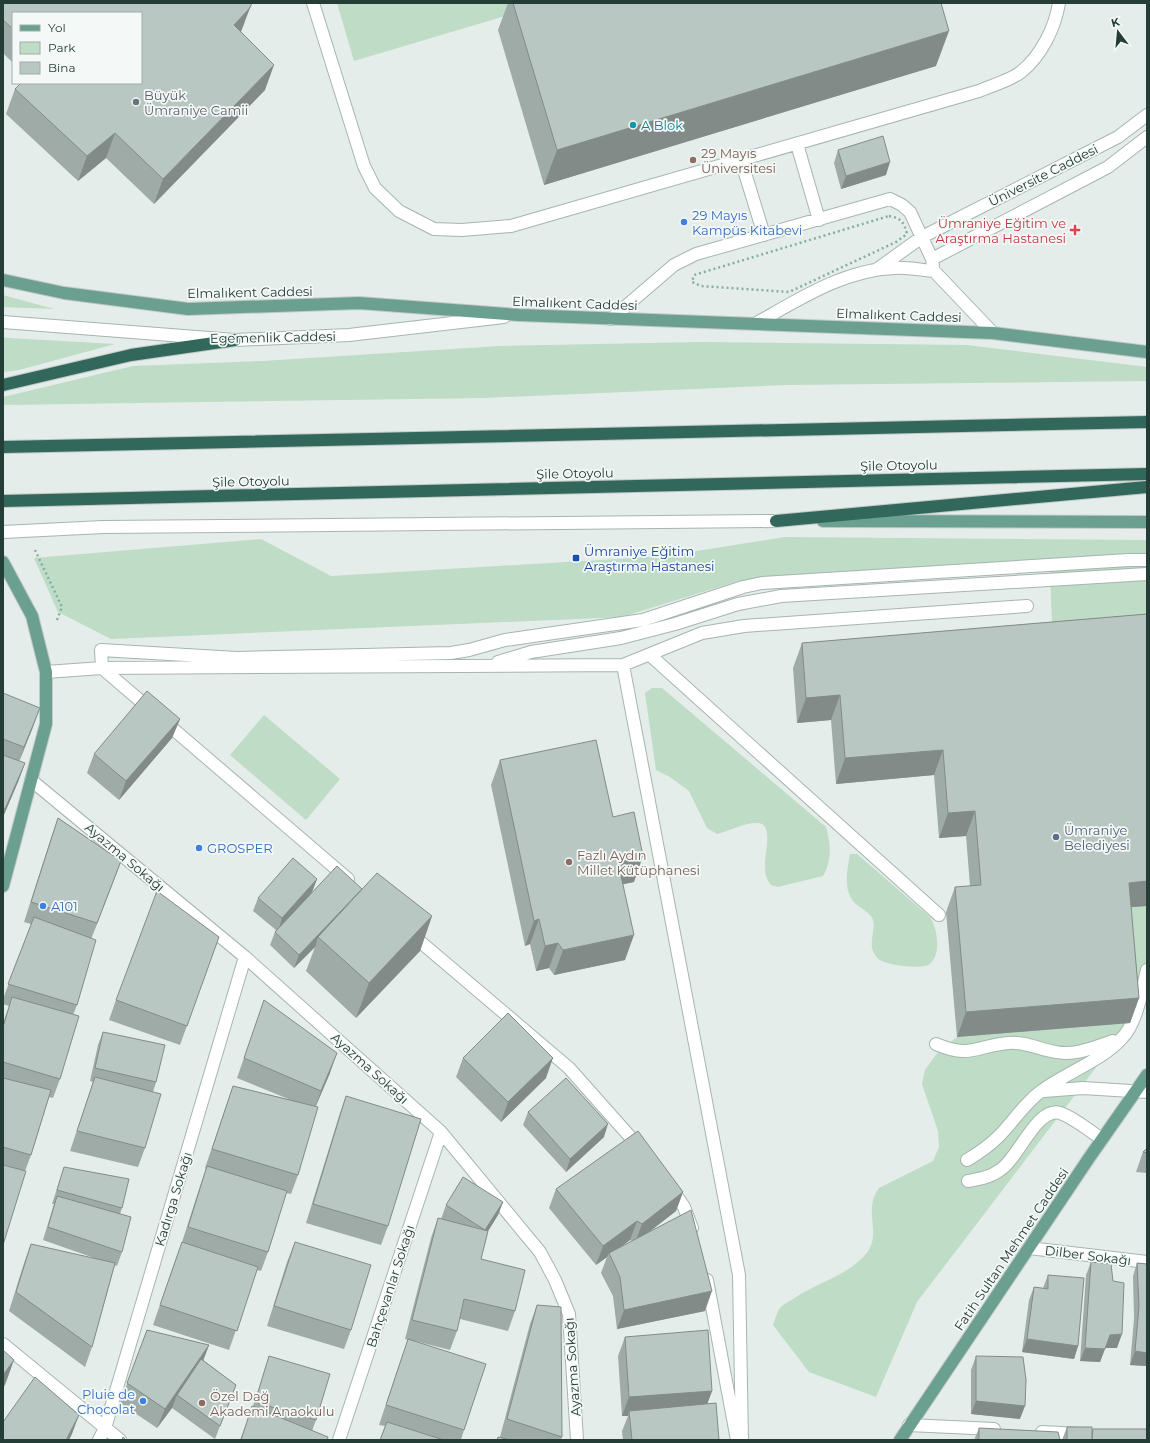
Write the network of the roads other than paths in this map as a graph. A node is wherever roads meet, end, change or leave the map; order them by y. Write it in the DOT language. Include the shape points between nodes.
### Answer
graph roads {
  1 [pos="313,3"];
  2 [pos="1059,3"];
  3 [pos="1147,115"];
  4 [pos="1147,137"];
  5 [pos="796,144"];
  6 [pos="741,160"];
  7 [pos="819,220"];
  8 [pos="764,235"];
  9 [pos="922,237"];
  10 [pos="933,265"];
  11 [pos="876,270"];
  12 [pos="3,280"];
  13 [pos="519,315"];
  14 [pos="611,319"];
  15 [pos="3,322"];
  16 [pos="755,324"];
  17 [pos="993,333"];
  18 [pos="234,340"];
  19 [pos="1147,352"];
  20 [pos="3,385"];
  21 [pos="1147,422"];
  22 [pos="3,447"];
  23 [pos="1147,474"];
  24 [pos="1147,487"];
  25 [pos="3,501"];
  26 [pos="776,521"];
  27 [pos="1147,522"];
  28 [pos="3,532"];
  29 [pos="1147,560"];
  30 [pos="3,562"];
  31 [pos="1147,574"];
  32 [pos="1028,606"];
  33 [pos="650,656"];
  34 [pos="623,665"];
  35 [pos="483,666"];
  36 [pos="102,668"];
  37 [pos="46,672"];
  38 [pos="31,780"];
  39 [pos="355,885"];
  40 [pos="3,886"];
  41 [pos="939,914"];
  42 [pos="403,927"];
  43 [pos="245,957"];
  44 [pos="1147,970"];
  45 [pos="1147,985"];
  46 [pos="1133,1019"];
  47 [pos="1122,1038"];
  48 [pos="936,1044"];
  49 [pos="1147,1075"];
  50 [pos="1142,1091"];
  51 [pos="1040,1092"];
  52 [pos="441,1132"];
  53 [pos="1102,1139"];
  54 [pos="647,1157"];
  55 [pos="967,1160"];
  56 [pos="665,1179"];
  57 [pos="968,1181"];
  58 [pos="695,1237"];
  59 [pos="1029,1248"];
  60 [pos="1147,1262"];
  61 [pos="705,1267"];
  62 [pos="3,1344"];
  63 [pos="909,1425"];
  64 [pos="105,1428"];
  65 [pos="1008,1430"];
  66 [pos="1031,1431"];
  67 [pos="1093,1434"];
  68 [pos="99,1440"];
  69 [pos="120,1440"];
  70 [pos="339,1440"];
  71 [pos="577,1440"];
  72 [pos="736,1440"];
  73 [pos="742,1440"];
  74 [pos="900,1440"];
  1 -- 6 [label="street" via="364,166 375,188 399,211 434,229 462,230 511,226"];
  2 -- 5 [label="street" via="1058,14 1043,47 1021,72 979,92"];
  3 -- 9 [label="street, Üniversite Caddesi" via="1118,137"];
  4 -- 10 [label="street, Üniversite Caddesi" via="1108,167"];
  5 -- 6 [label="street"];
  5 -- 7 [label="street"];
  6 -- 8 [label="street"];
  7 -- 8 [label="street"];
  7 -- 9 [label="street" via="890,199 910,212"];
  8 -- 14 [label="street" via="696,254 674,266"];
  9 -- 10 [label="street"];
  9 -- 11 [label="street, Üniversite Caddesi"];
  10 -- 11 [label="street"];
  10 -- 17 [label="street"];
  11 -- 16 [label="street" via="823,286"];
  12 -- 13 [label="main road, Elmalıkent Caddesi" via="64,294 188,309 359,303"];
  13 -- 14 [label="main road, Elmalıkent Caddesi"];
  13 -- 18 [label="street, Egemenlik Caddesi" via="349,335"];
  14 -- 16 [label="main road, Elmalıkent Caddesi"];
  15 -- 18 [label="street, Egemenlik Caddesi"];
  16 -- 17 [label="main road, Elmalıkent Caddesi"];
  17 -- 19 [label="main road, Elmalıkent Caddesi"];
  18 -- 20 [label="highway" via="130,355"];
  21 -- 22 [label="highway"];
  23 -- 25 [label="highway, Şile Otoyolu"];
  24 -- 26 [label="highway"];
  26 -- 27 [label="main road"];
  26 -- 28 [label="street" via="103,527"];
  29 -- 36 [label="street" via="762,583 643,620 505,640 451,653 237,658 101,650"];
  30 -- 37 [label="main road" via="32,616"];
  31 -- 35 [label="street" via="780,596 738,604 621,638 531,652"];
  32 -- 33 [label="street" via="744,626 702,633"];
  33 -- 34 [label="street"];
  33 -- 41 [label="street"];
  34 -- 35 [label="street"];
  34 -- 73 [label="street" via="739,1275"];
  35 -- 36 [label="street"];
  36 -- 37 [label="street"];
  36 -- 39 [label="street"];
  37 -- 38 [label="main road" via="46,724"];
  38 -- 40 [label="main road"];
  38 -- 43 [label="street, Ayazma Sokağı"];
  42 -- 54 [label="street" via="569,1068"];
  43 -- 52 [label="street, Ayazma Sokağı"];
  43 -- 64 [label="street, Kadırga Sokağı"];
  44 -- 46 [label="street"];
  45 -- 46 [label="street"];
  46 -- 47 [label="street"];
  47 -- 48 [label="street" via="1070,1053 1022,1043 1008,1043 972,1052 958,1052"];
  47 -- 51 [label="street" via="1110,1049"];
  49 -- 50 [label="main road, Fatih Sultan Mehmet Caddesi"];
  50 -- 51 [label="street" via="1084,1088"];
  50 -- 53 [label="main road, Fatih Sultan Mehmet Caddesi"];
  51 -- 55 [label="street" via="1000,1136"];
  52 -- 70 [label="street, Bahçevanlar Sokağı"];
  52 -- 71 [label="street, Ayazma Sokağı" via="540,1252 555,1280 569,1314"];
  53 -- 57 [label="street" via="1060,1113 1052,1113 1044,1116 1035,1126 1013,1158 1001,1170"];
  53 -- 59 [label="main road, Fatih Sultan Mehmet Caddesi"];
  56 -- 58 [label="street" via="684,1207"];
  59 -- 60 [label="street, Dilber Sokağı"];
  59 -- 63 [label="main road, Fatih Sultan Mehmet Caddesi"];
  61 -- 72 [label="street"];
  62 -- 64 [label="street"];
  63 -- 65 [label="street"];
  63 -- 74 [label="main road, Fatih Sultan Mehmet Caddesi"];
  64 -- 68 [label="street, Kadırga Sokağı"];
  64 -- 69 [label="street"];
  66 -- 67 [label="street"];
}
